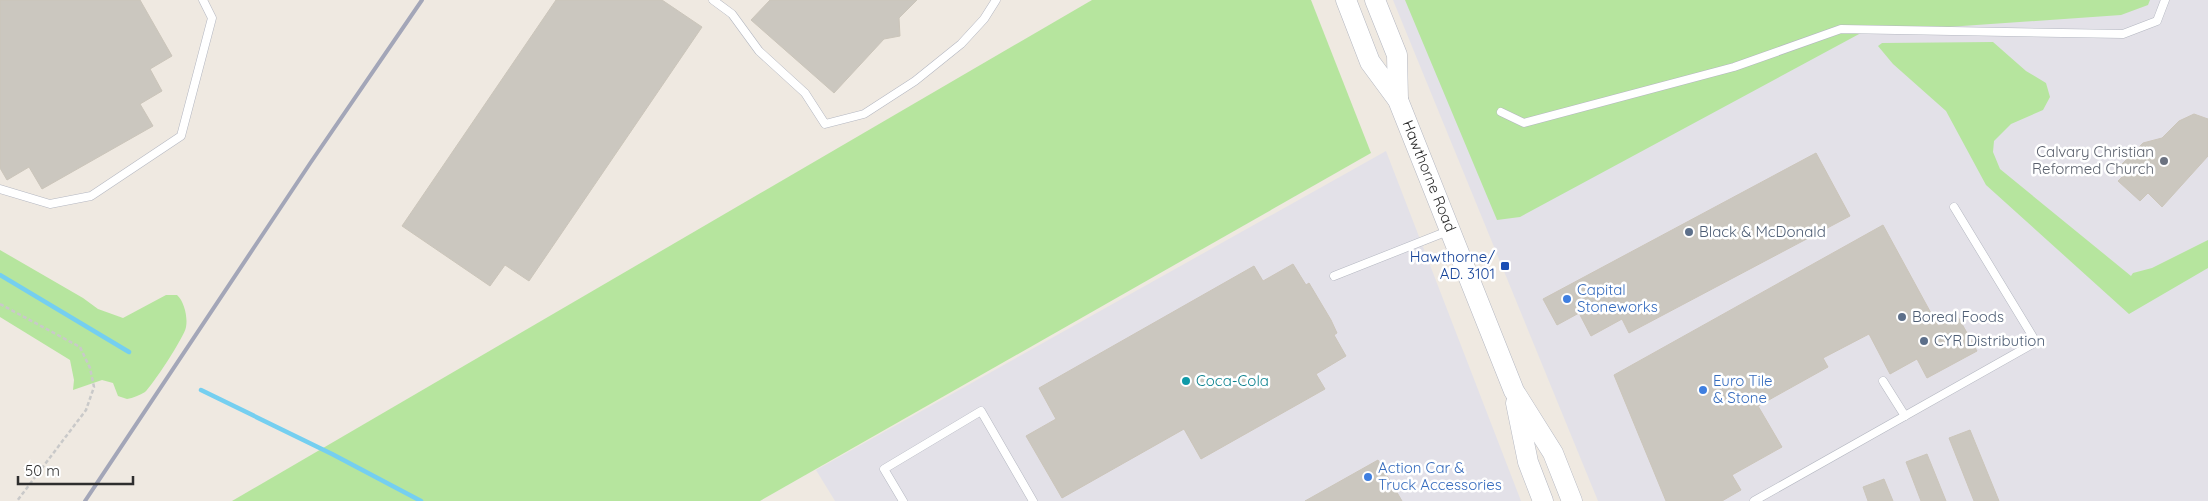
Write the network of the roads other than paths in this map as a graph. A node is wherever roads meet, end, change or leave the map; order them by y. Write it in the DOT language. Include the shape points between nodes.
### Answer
graph roads {
  1 [pos="203,0"];
  2 [pos="713,0"];
  3 [pos="996,0"];
  4 [pos="1346,0"];
  5 [pos="1375,0"];
  6 [pos="2164,0"];
  7 [pos="1398,100"];
  8 [pos="1501,112"];
  9 [pos="0,189"];
  10 [pos="1954,207"];
  11 [pos="1450,230"];
  12 [pos="1334,276"];
  13 [pos="1883,381"];
  14 [pos="1514,391"];
  15 [pos="1905,416"];
  16 [pos="903,501"];
  17 [pos="1033,501"];
  18 [pos="1543,501"];
  19 [pos="1572,501"];
  20 [pos="1754,501"];
  1 -- 9 [label="lane" via="212,18 181,136 91,196 50,204"];
  2 -- 3 [label="lane" via="732,14 759,51 805,93 825,124 864,114 915,80 961,44"];
  4 -- 7 [label="main road, Hawthorne Road" via="1370,62"];
  5 -- 7 [label="main road, Hawthorne Road" via="1397,55"];
  6 -- 8 [label="lane" via="2157,21 2123,34 1841,29 1734,68 1524,123"];
  7 -- 11 [label="main road, Hawthorne Road"];
  10 -- 15 [label="lane" via="2036,342"];
  11 -- 12 [label="lane"];
  11 -- 14 [label="main road, Hawthorne Road"];
  13 -- 15 [label="lane"];
  14 -- 18 [label="main road, Hawthorne Road" via="1528,462"];
  14 -- 19 [label="main road, Hawthorne Road" via="1553,453"];
  15 -- 20 [label="lane"];
  16 -- 17 [label="lane" via="884,469 981,411"];
}
